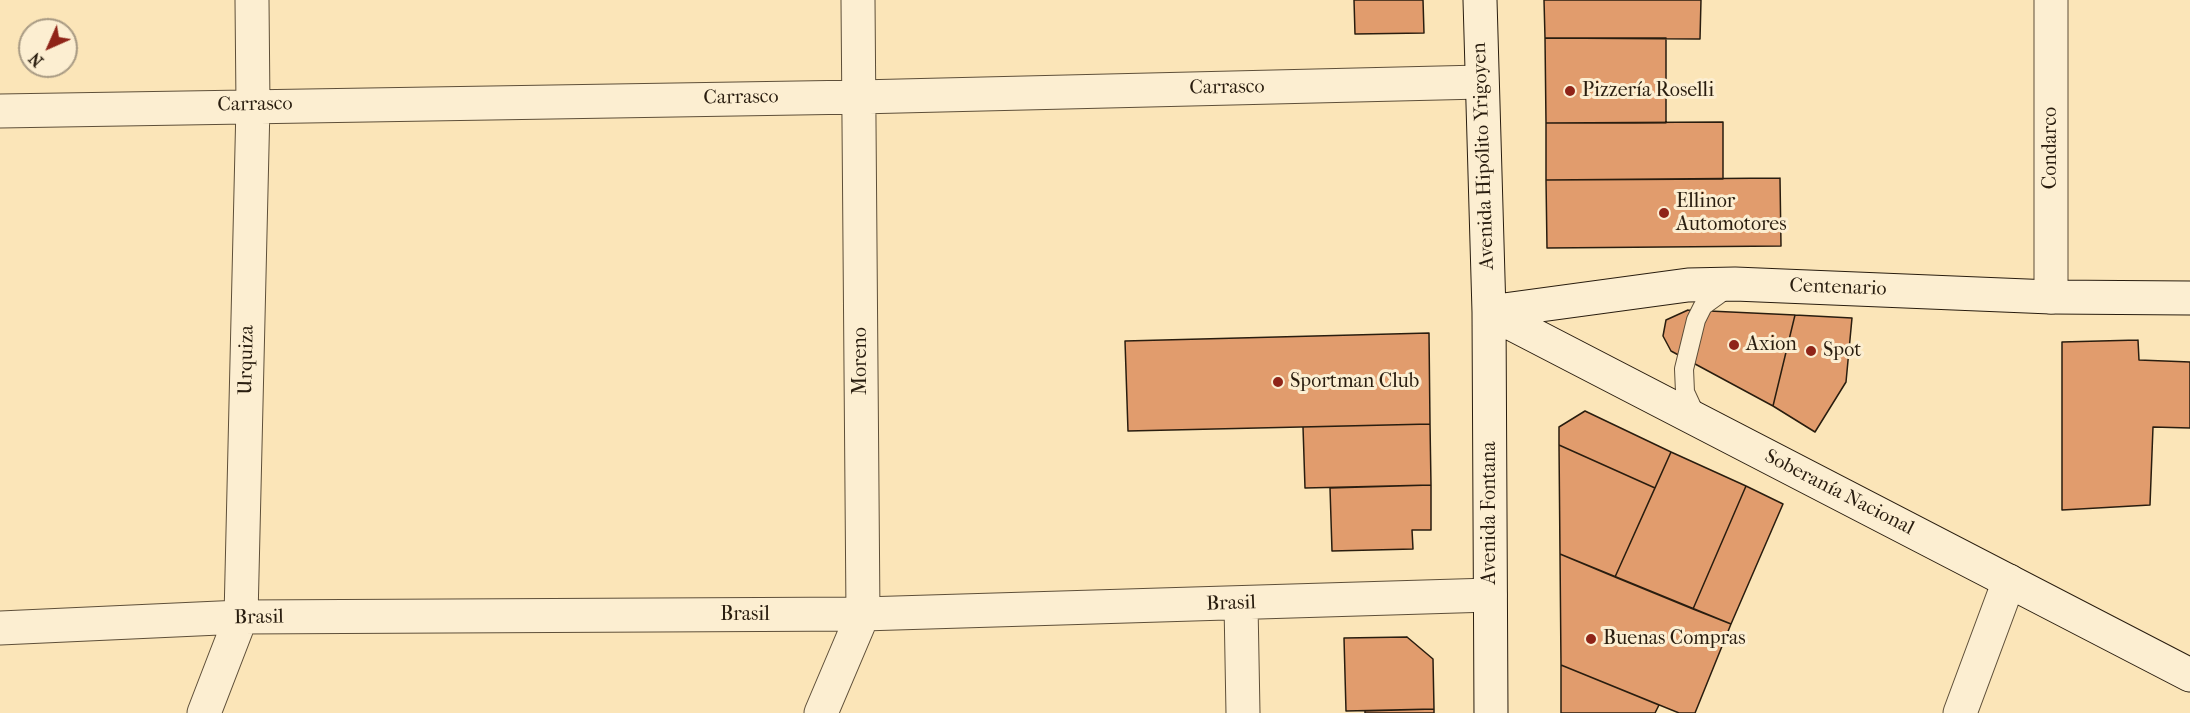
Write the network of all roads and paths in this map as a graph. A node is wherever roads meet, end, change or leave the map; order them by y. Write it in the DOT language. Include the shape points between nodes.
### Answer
graph roads {
  1 [pos="252,0"];
  2 [pos="858,0"];
  3 [pos="1480,0"];
  4 [pos="2051,0"];
  5 [pos="1481,82"];
  6 [pos="859,97"];
  7 [pos="253,105"];
  8 [pos="0,111"];
  9 [pos="1735,284"];
  10 [pos="2051,297"];
  11 [pos="2190,298"];
  12 [pos="1489,312"];
  13 [pos="1698,420"];
  14 [pos="2009,581"];
  15 [pos="1490,595"];
  16 [pos="1241,604"];
  17 [pos="863,614"];
  18 [pos="241,617"];
  19 [pos="0,628"];
  20 [pos="2190,675"];
  21 [pos="204,713"];
  22 [pos="821,713"];
  23 [pos="1243,713"];
  24 [pos="1491,713"];
  25 [pos="1960,713"];
  1 -- 7 [label="street, Urquiza"];
  2 -- 6 [label="street, Moreno"];
  3 -- 5 [label="street, Avenida Hipólito Yrigoyen"];
  4 -- 10 [label="street, Condarco"];
  5 -- 6 [label="street, Carrasco"];
  5 -- 12 [label="street, Avenida Hipólito Yrigoyen"];
  6 -- 7 [label="street, Carrasco"];
  6 -- 17 [label="street, Moreno"];
  7 -- 8 [label="street, Carrasco"];
  7 -- 18 [label="street, Urquiza"];
  9 -- 10 [label="street, Centenario"];
  9 -- 12 [label="street, Centenario" via="1637,290"];
  9 -- 13 [label="lane" via="1703,306 1696,320 1684,369 1685,392"];
  10 -- 11 [label="street, Centenario"];
  12 -- 13 [label="street, Soberanía Nacional"];
  12 -- 15 [label="street, Avenida Fontana"];
  13 -- 14 [label="street, Soberanía Nacional"];
  14 -- 20 [label="street, Soberanía Nacional"];
  14 -- 25 [label="street"];
  15 -- 16 [label="street, Brasil"];
  15 -- 24 [label="street, Avenida Fontana"];
  16 -- 17 [label="street, Brasil"];
  16 -- 23 [label="street"];
  17 -- 18 [label="street, Brasil"];
  17 -- 22 [label="street, Moreno"];
  18 -- 19 [label="street, Brasil"];
  18 -- 21 [label="street, Urquiza"];
}
